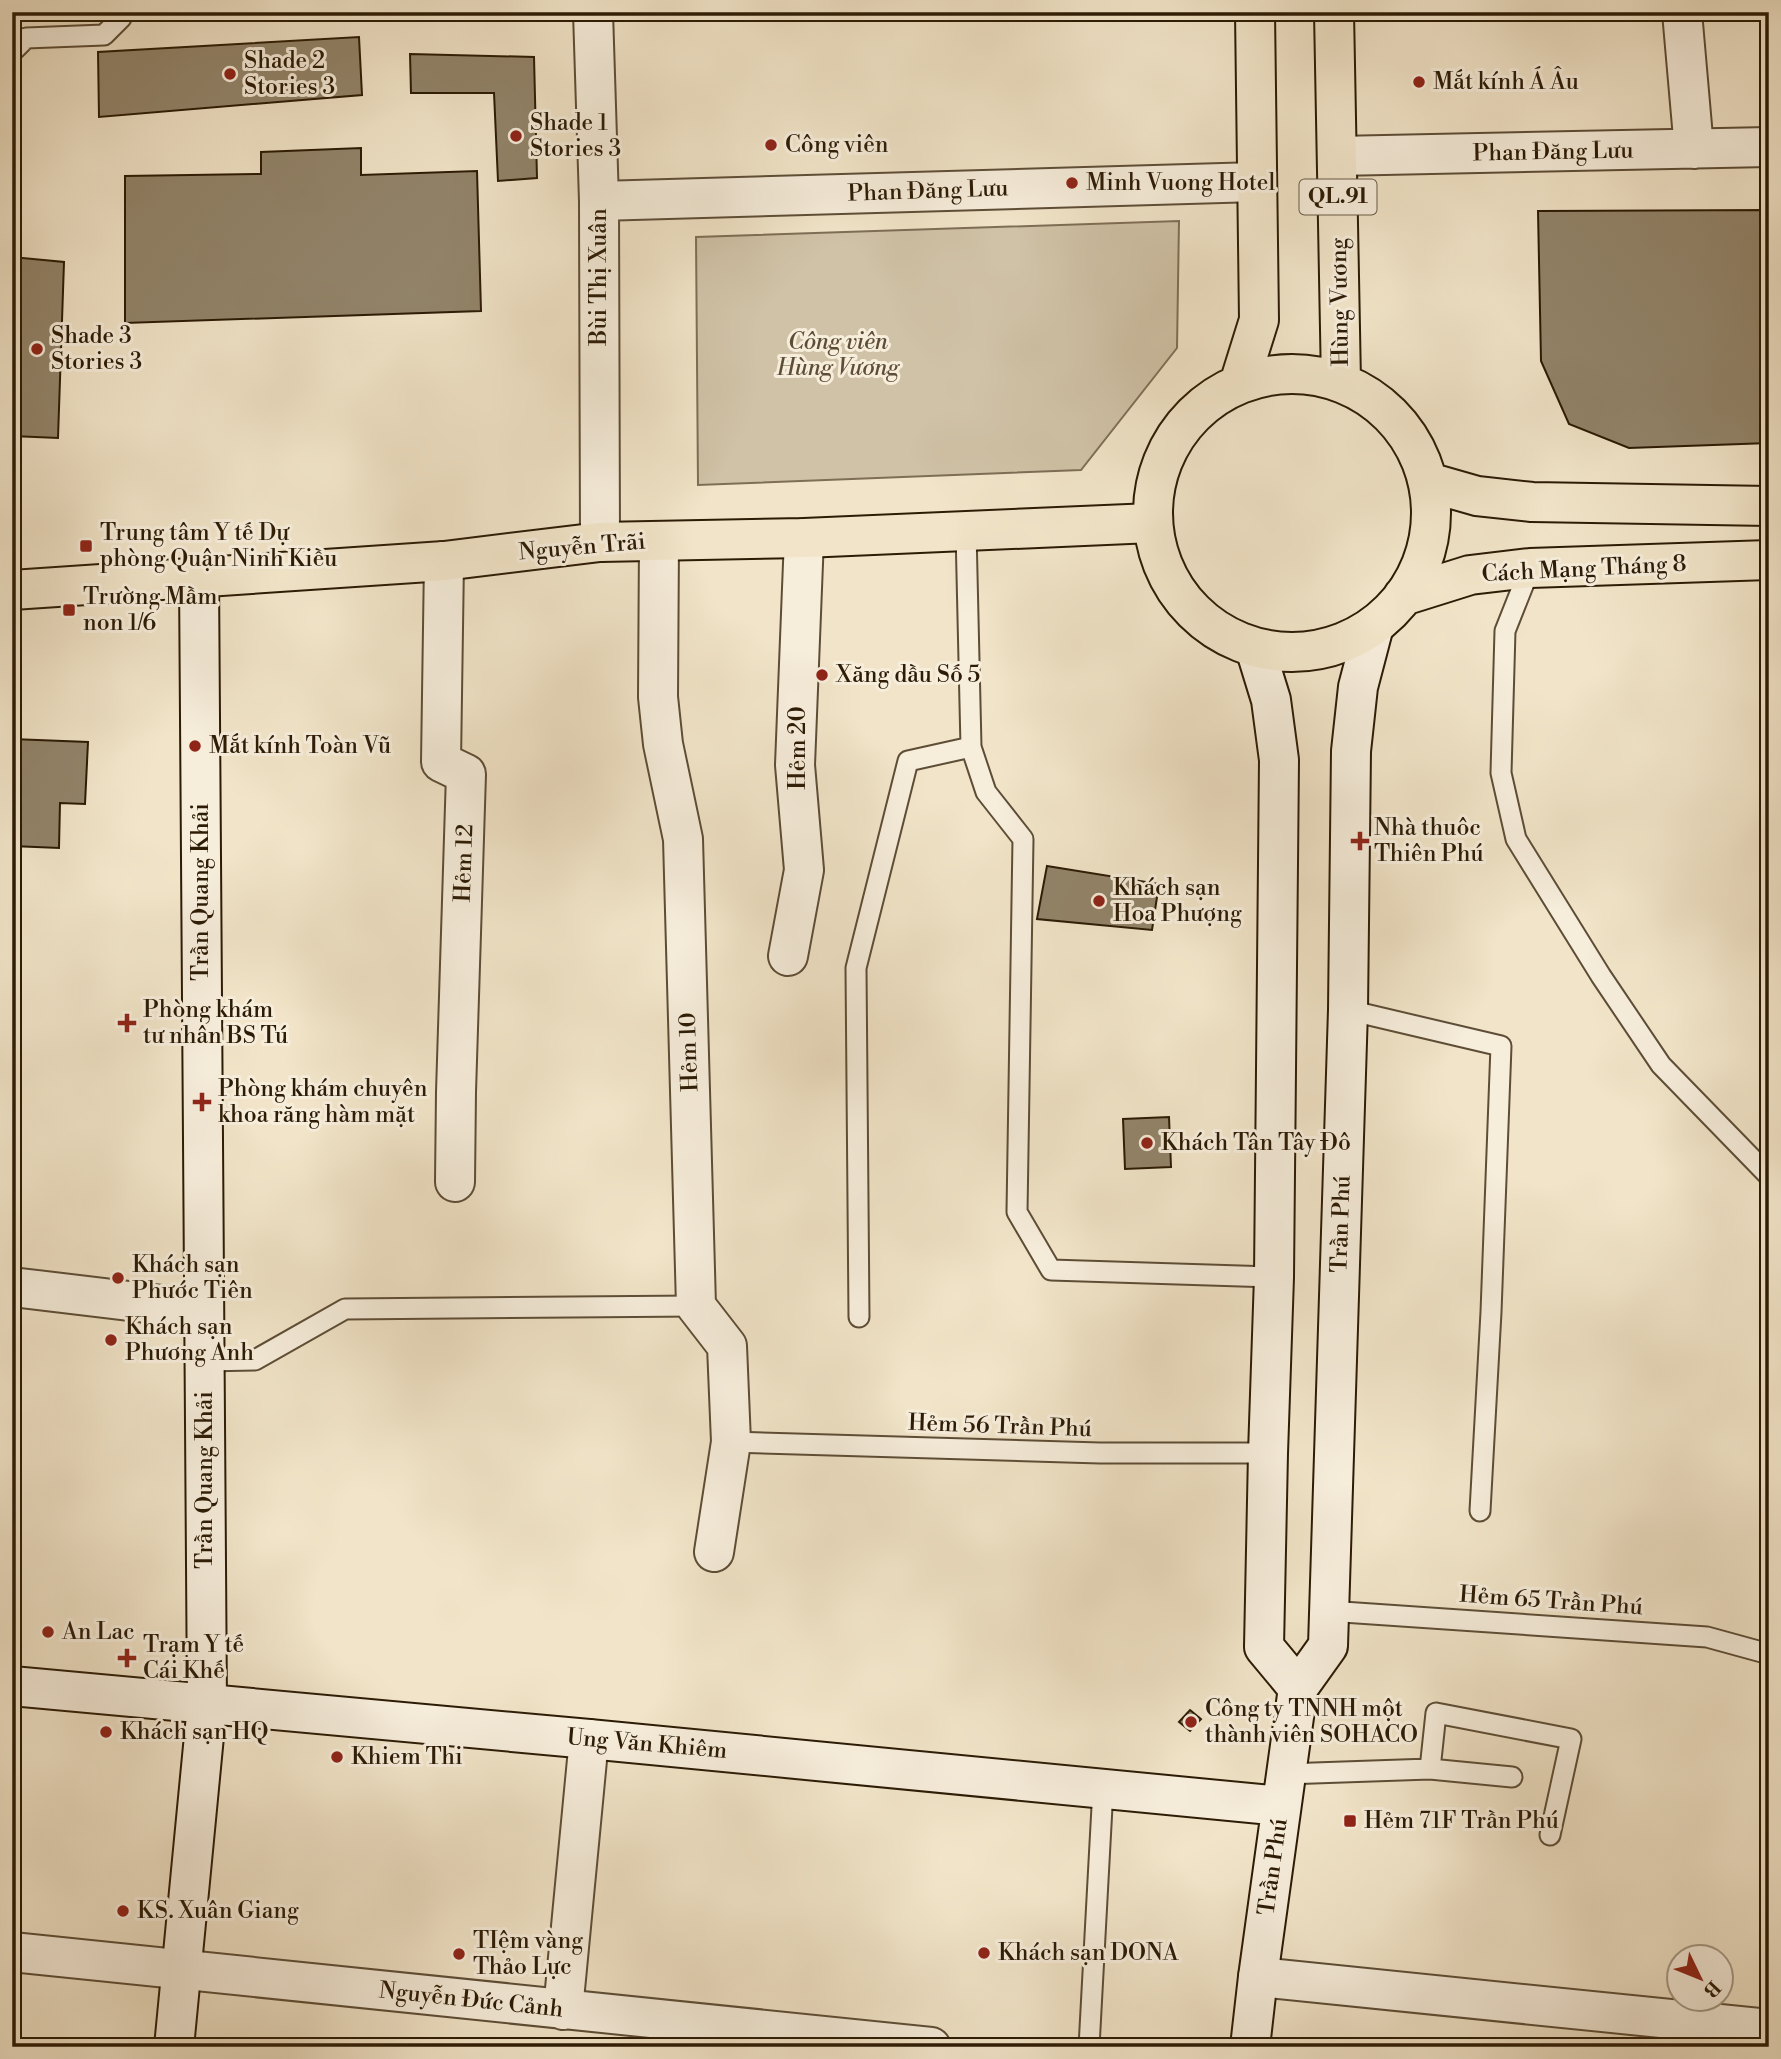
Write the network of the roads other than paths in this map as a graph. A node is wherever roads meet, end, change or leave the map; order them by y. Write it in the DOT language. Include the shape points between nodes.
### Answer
graph roads {
  1 [pos="124,12"];
  2 [pos="593,12"];
  3 [pos="1255,12"];
  4 [pos="1334,12"];
  5 [pos="1682,12"];
  6 [pos="15,49"];
  7 [pos="1769,147"];
  8 [pos="1694,149"];
  9 [pos="1337,156"];
  10 [pos="1257,182"];
  11 [pos="599,201"];
  12 [pos="1341,382"];
  13 [pos="1239,384"];
  14 [pos="1428,482"];
  15 [pos="1769,506"];
  16 [pos="1152,523"];
  17 [pos="966,531"];
  18 [pos="803,538"];
  19 [pos="659,541"];
  20 [pos="600,542"];
  21 [pos="1769,560"];
  22 [pos="444,561"];
  23 [pos="1530,568"];
  24 [pos="199,576"];
  25 [pos="12,590"];
  26 [pos="1403,596"];
  27 [pos="1374,626"];
  28 [pos="1255,648"];
  29 [pos="971,747"];
  30 [pos="788,956"];
  31 [pos="1348,1010"];
  32 [pos="1769,1177"];
  33 [pos="455,1182"];
  34 [pos="1274,1278"];
  35 [pos="12,1287"];
  36 [pos="696,1306"];
  37 [pos="204,1310"];
  38 [pos="859,1317"];
  39 [pos="204,1361"];
  40 [pos="731,1442"];
  41 [pos="1268,1453"];
  42 [pos="1480,1511"];
  43 [pos="714,1552"];
  44 [pos="1328,1611"];
  45 [pos="1769,1654"];
  46 [pos="12,1686"];
  47 [pos="1298,1688"];
  48 [pos="207,1705"];
  49 [pos="589,1739"];
  50 [pos="1430,1769"];
  51 [pos="1512,1777"];
  52 [pos="1103,1788"];
  53 [pos="1283,1790"];
  54 [pos="1550,1835"];
  55 [pos="12,1952"];
  56 [pos="182,1970"];
  57 [pos="1258,1977"];
  58 [pos="563,2010"];
  59 [pos="1769,2029"];
  60 [pos="174,2047"];
  61 [pos="930,2047"];
  62 [pos="1089,2047"];
  63 [pos="1250,2047"];
  1 -- 6 [label="lane" via="104,35 26,38"];
  2 -- 11 [label="street, Bùi Thị Xuân"];
  3 -- 10 [label="main road"];
  4 -- 9 [label="main road, Hùng Vương / QL.91"];
  5 -- 8 [label="street"];
  7 -- 8 [label="street, Phan Đăng Lưu"];
  8 -- 9 [label="street, Phan Đăng Lưu"];
  9 -- 12 [label="main road, Hùng Vương / QL.91"];
  10 -- 11 [label="street, Phan Đăng Lưu"];
  10 -- 13 [label="main road" via="1259,320"];
  11 -- 20 [label="street, Bùi Thị Xuân"];
  12 -- 13 [label="main road" via="1307,374 1273,374"];
  12 -- 14 [label="main road" via="1372,398 1398,421 1417,450"];
  13 -- 16 [label="main road" via="1202,406 1174,439 1157,479"];
  14 -- 15 [label="main road" via="1477,495 1532,502"];
  14 -- 26 [label="main road" via="1433,513 1429,539"];
  16 -- 17 [label="main road, Nguyễn Trãi"];
  16 -- 28 [label="main road" via="1162,565 1183,602 1215,630"];
  17 -- 18 [label="main road, Nguyễn Trãi"];
  17 -- 29 [label="lane"];
  18 -- 19 [label="main road, Nguyễn Trãi"];
  18 -- 30 [label="street, Hẻm 20" via="795,765 804,870"];
  19 -- 20 [label="main road, Nguyễn Trãi"];
  19 -- 36 [label="street, Hẻm 10" via="658,697 683,839"];
  20 -- 22 [label="main road, Nguyễn Trãi"];
  21 -- 23 [label="main road, Cách Mạng Tháng 8"];
  22 -- 24 [label="main road, Nguyễn Trãi"];
  22 -- 33 [label="street, Hẻm 12" via="441,762 466,774"];
  23 -- 26 [label="main road, Cách Mạng Tháng 8" via="1470,575"];
  23 -- 32 [label="lane" via="1505,631 1501,774 1516,839 1661,1065"];
  24 -- 25 [label="main road, Nguyễn Trãi"];
  24 -- 37 [label="street, Trần Quang Khải"];
  26 -- 27 [label="main road"];
  27 -- 28 [label="main road" via="1337,644 1297,655"];
  27 -- 31 [label="street, Trần Phú" via="1358,687 1351,751"];
  28 -- 34 [label="street" via="1271,700 1279,760"];
  29 -- 34 [label="lane" via="986,792 1023,839 1017,1212 1051,1270"];
  29 -- 38 [label="lane" via="908,761 856,968"];
  31 -- 42 [label="lane" via="1501,1046"];
  31 -- 44 [label="street, Trần Phú"];
  34 -- 41 [label="street"];
  35 -- 37 [label="street"];
  36 -- 39 [label="lane" via="345,1309 255,1360"];
  36 -- 40 [label="street" via="727,1346"];
  37 -- 39 [label="street, Trần Quang Khải"];
  39 -- 48 [label="street, Trần Quang Khải"];
  40 -- 41 [label="lane, Hẻm 56 Trần Phú"];
  40 -- 43 [label="street"];
  41 -- 47 [label="street" via="1264,1647"];
  44 -- 45 [label="lane, Hẻm 65 Trần Phú" via="1707,1637"];
  44 -- 47 [label="street, Trần Phú" via="1328,1646"];
  46 -- 48 [label="street, Ung Văn Khiêm"];
  47 -- 53 [label="street, Trần Phú"];
  48 -- 49 [label="street, Ung Văn Khiêm"];
  48 -- 56 [label="street, Trần Quang Khải"];
  49 -- 52 [label="street, Ung Văn Khiêm"];
  49 -- 58 [label="street"];
  50 -- 51 [label="lane"];
  50 -- 53 [label="lane"];
  50 -- 54 [label="lane" via="1436,1713 1572,1739"];
  52 -- 53 [label="street, Ung Văn Khiêm"];
  52 -- 62 [label="lane"];
  53 -- 57 [label="street, Trần Phú"];
  55 -- 56 [label="street, Nguyễn Đức Cảnh"];
  56 -- 58 [label="street, Nguyễn Đức Cảnh"];
  56 -- 60 [label="street, Trần Quang Khải"];
  57 -- 59 [label="street"];
  57 -- 63 [label="street, Trần Phú"];
  58 -- 61 [label="street, Nguyễn Đức Cảnh"];
}
